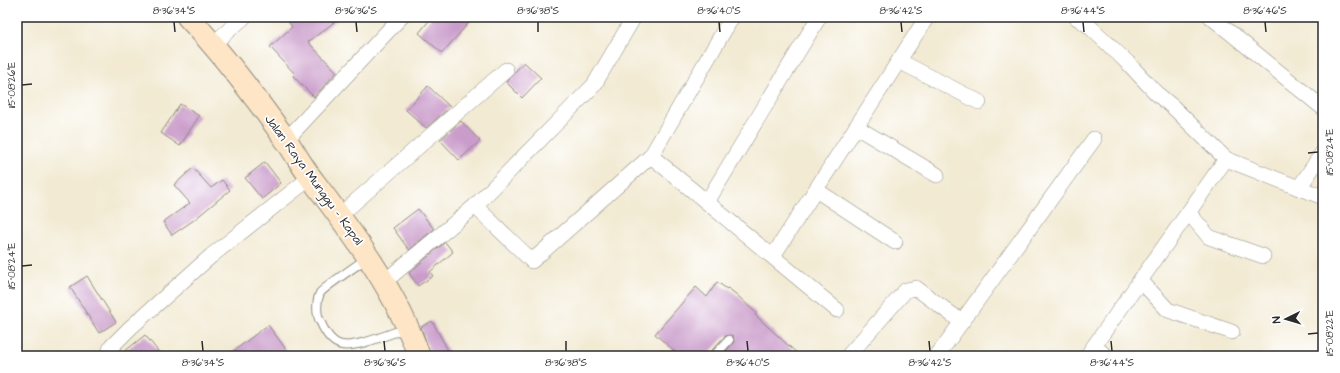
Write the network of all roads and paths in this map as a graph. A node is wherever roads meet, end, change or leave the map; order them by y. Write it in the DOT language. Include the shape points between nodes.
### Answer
graph roads {
  1 [pos="188,17"];
  2 [pos="244,17"];
  3 [pos="401,17"];
  4 [pos="634,17"];
  5 [pos="732,17"];
  6 [pos="819,17"];
  7 [pos="927,17"];
  8 [pos="1076,17"];
  9 [pos="1211,17"];
  10 [pos="213,44"];
  11 [pos="899,61"];
  12 [pos="506,70"];
  13 [pos="978,102"];
  14 [pos="1323,108"];
  15 [pos="856,127"];
  16 [pos="286,140"];
  17 [pos="1094,140"];
  18 [pos="1323,152"];
  19 [pos="651,156"];
  20 [pos="1226,159"];
  21 [pos="937,175"];
  22 [pos="311,177"];
  23 [pos="1299,188"];
  24 [pos="816,190"];
  25 [pos="1323,197"];
  26 [pos="707,202"];
  27 [pos="475,206"];
  28 [pos="1189,213"];
  29 [pos="340,215"];
  30 [pos="895,242"];
  31 [pos="773,256"];
  32 [pos="1263,256"];
  33 [pos="368,257"];
  34 [pos="1140,280"];
  35 [pos="384,282"];
  36 [pos="837,310"];
  37 [pos="962,322"];
  38 [pos="408,328"];
  39 [pos="1232,332"];
  40 [pos="729,340"];
  41 [pos="1090,351"];
  42 [pos="108,356"];
  43 [pos="419,356"];
  44 [pos="714,356"];
  45 [pos="848,356"];
  46 [pos="937,356"];
  47 [pos="1106,356"];
  1 -- 10 [label="street, Jalan Raya Munggu - Kapal"];
  2 -- 10 [label="street"];
  3 -- 16 [label="street"];
  4 -- 27 [label="street" via="594,85"];
  5 -- 19 [label="street"];
  6 -- 26 [label="street"];
  7 -- 11 [label="street"];
  8 -- 20 [label="street" via="1088,25"];
  9 -- 14 [label="street"];
  10 -- 16 [label="street, Jalan Raya Munggu - Kapal"];
  11 -- 13 [label="street"];
  11 -- 15 [label="street"];
  12 -- 29 [label="street"];
  15 -- 21 [label="street"];
  15 -- 24 [label="street"];
  16 -- 22 [label="street, Jalan Raya Munggu - Kapal"];
  17 -- 37 [label="street"];
  18 -- 23 [label="street"];
  19 -- 26 [label="street"];
  19 -- 27 [label="street" via="532,261"];
  20 -- 23 [label="street"];
  20 -- 28 [label="street"];
  22 -- 29 [label="street, Jalan Raya Munggu - Kapal"];
  22 -- 42 [label="street" via="206,261 130,328 111,347"];
  23 -- 25 [label="street"];
  24 -- 30 [label="street"];
  24 -- 31 [label="street"];
  26 -- 31 [label="street"];
  27 -- 35 [label="street"];
  28 -- 32 [label="street" via="1209,237"];
  28 -- 34 [label="street"];
  29 -- 33 [label="street, Jalan Raya Munggu - Kapal"];
  31 -- 36 [label="street"];
  33 -- 35 [label="street, Jalan Raya Munggu - Kapal"];
  33 -- 38 [label="lane" via="320,292 317,305 318,319 326,333 340,344 353,345"];
  34 -- 39 [label="street" via="1168,310"];
  34 -- 41 [label="street"];
  35 -- 38 [label="street, Jalan Raya Munggu - Kapal"];
  37 -- 45 [label="street" via="916,288 906,290"];
  37 -- 46 [label="street"];
  38 -- 43 [label="street, Jalan Raya Munggu - Kapal"];
  40 -- 44 [label="lane"];
  41 -- 47 [label="street"];
}
